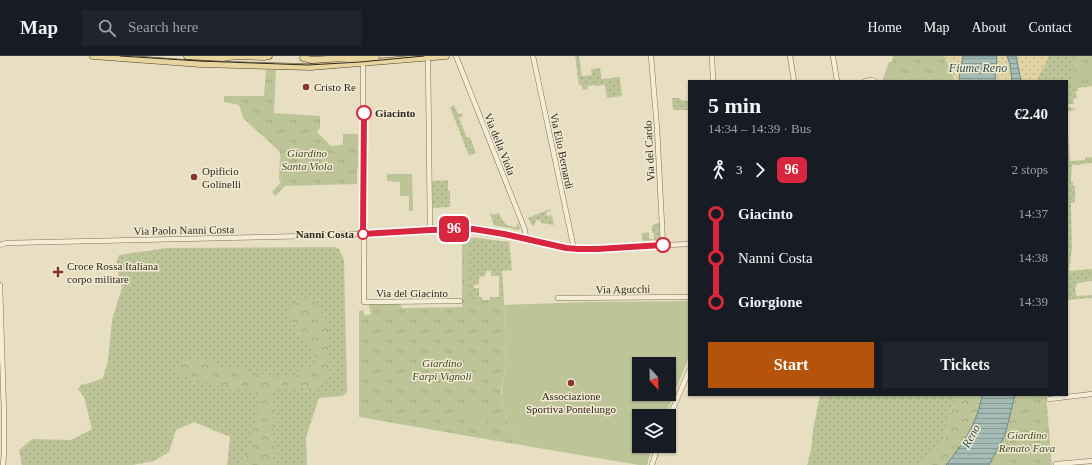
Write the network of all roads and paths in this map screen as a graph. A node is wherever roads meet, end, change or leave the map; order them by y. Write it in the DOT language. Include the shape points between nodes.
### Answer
graph roads {
  1 [pos="93,56"];
  2 [pos="187,56"];
  3 [pos="269,56"];
  4 [pos="376,56"];
  5 [pos="446,56"];
  6 [pos="456,56"];
  7 [pos="533,56"];
  8 [pos="651,56"];
  9 [pos="712,56"];
  10 [pos="790,56"];
  11 [pos="833,56"];
  12 [pos="303,57"];
  13 [pos="428,58"];
  14 [pos="363,63"];
  15 [pos="277,66"];
  16 [pos="296,67"];
  17 [pos="713,80"];
  18 [pos="794,80"];
  19 [pos="837,80"];
  20 [pos="430,230"];
  21 [pos="363,234"];
  22 [pos="0,239"];
  23 [pos="526,239"];
  24 [pos="6,243"];
  25 [pos="688,244"];
  26 [pos="0,245"];
  27 [pos="663,245"];
  28 [pos="574,249"];
  29 [pos="0,285"];
  30 [pos="688,297"];
  31 [pos="558,298"];
  32 [pos="460,302"];
  33 [pos="688,373"];
  34 [pos="1092,394"];
  35 [pos="1049,399"];
  36 [pos="673,409"];
  37 [pos="656,453"];
  38 [pos="1092,461"];
  39 [pos="1056,464"];
  40 [pos="4,465"];
  41 [pos="652,465"];
  1 -- 15 [label="main road" via="201,64"];
  2 -- 3 [label="main road"];
  3 -- 15 [label="main road" via="272,64"];
  4 -- 12 [label="main road" via="312,60"];
  5 -- 13 [label="main road"];
  6 -- 23 [label="street, Via della Viola" via="525,230"];
  7 -- 28 [label="street, Via Elio Bernardi"];
  8 -- 27 [label="street, Via del Cardo"];
  9 -- 17 [label="street"];
  10 -- 18 [label="street"];
  11 -- 19 [label="street"];
  12 -- 16 [label="main road" via="302,64"];
  13 -- 14 [label="main road"];
  13 -- 20 [label="street"];
  14 -- 16 [label="main road"];
  14 -- 21 [label="street, Via del Giacinto"];
  15 -- 16 [label="main road"];
  20 -- 21 [label="street, Via Paolo Nanni Costa"];
  20 -- 23 [label="street, Via Paolo Nanni Costa" via="473,229"];
  21 -- 24 [label="street, Via Paolo Nanni Costa"];
  21 -- 32 [label="street, Via del Giacinto" via="364,302"];
  22 -- 24 [label="street"];
  23 -- 28 [label="street, Via Paolo Nanni Costa"];
  24 -- 26 [label="street, Via Paolo Nanni Costa"];
  25 -- 27 [label="street, Via Paolo Nanni Costa"];
  27 -- 28 [label="street, Via Paolo Nanni Costa"];
  29 -- 40 [label="street"];
  30 -- 31 [label="street, Via Agucchi"];
  33 -- 36 [label="street"];
  34 -- 35 [label="street"];
  37 -- 41 [label="street"];
  38 -- 39 [label="street"];
}
